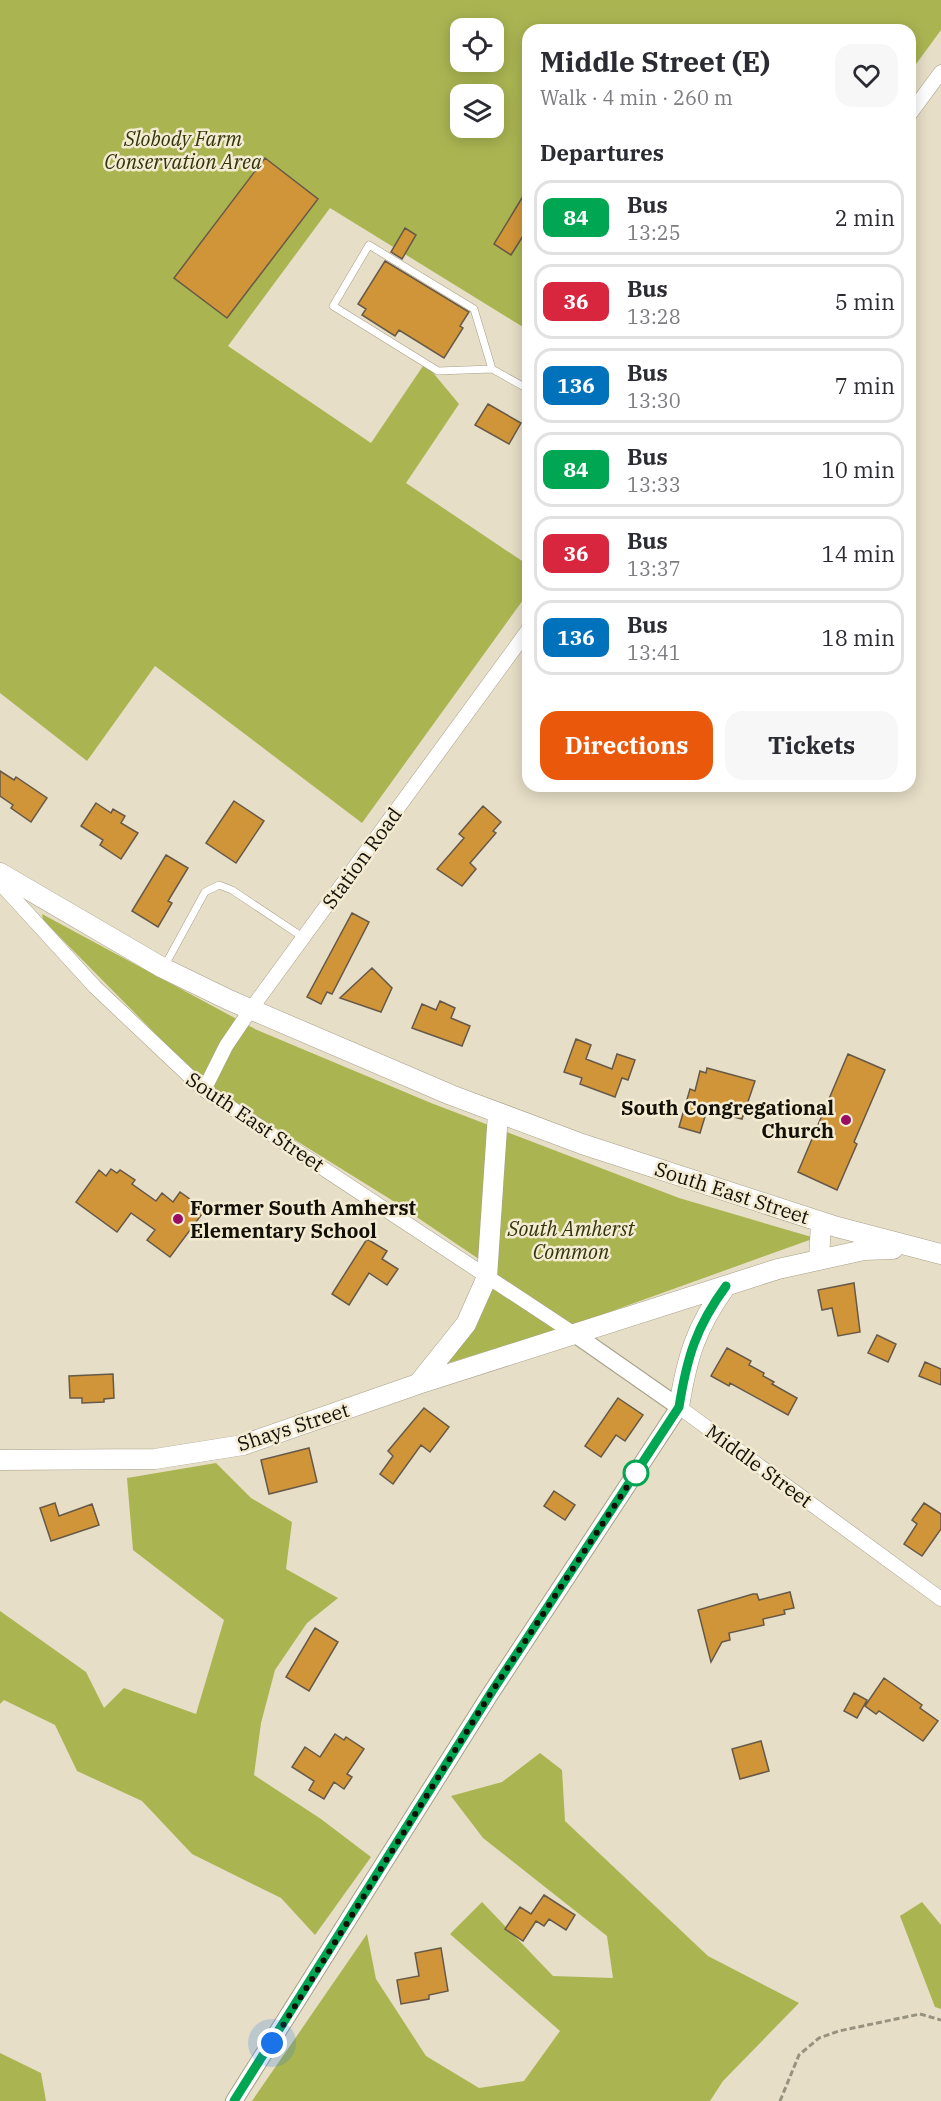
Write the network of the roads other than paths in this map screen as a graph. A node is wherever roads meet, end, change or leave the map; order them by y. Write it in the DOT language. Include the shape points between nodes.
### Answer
graph roads {
  1 [pos="941,72"];
  2 [pos="916,106"];
  3 [pos="492,369"];
  4 [pos="522,386"];
  5 [pos="522,638"];
  6 [pos="0,873"];
  7 [pos="0,883"];
  8 [pos="304,938"];
  9 [pos="164,968"];
  10 [pos="251,1009"];
  11 [pos="204,1090"];
  12 [pos="498,1113"];
  13 [pos="821,1222"];
  14 [pos="937,1253"];
  15 [pos="819,1260"];
  16 [pos="487,1276"];
  17 [pos="726,1286"];
  18 [pos="576,1335"];
  19 [pos="418,1384"];
  20 [pos="679,1407"];
  21 [pos="0,1460"];
  22 [pos="941,1599"];
  23 [pos="234,2101"];
  1 -- 2 [label="street"];
  3 -- 3 [label="lane" via="474,309 369,245 333,306 438,371"];
  3 -- 4 [label="lane"];
  5 -- 8 [label="street, Station Road"];
  6 -- 9 [label="main road, South East Street"];
  7 -- 11 [label="street, South East Street" via="95,987"];
  8 -- 9 [label="lane" via="219,885 206,892"];
  8 -- 10 [label="street, Station Road"];
  9 -- 10 [label="main road, South East Street"];
  10 -- 11 [label="street, Station Road" via="226,1046"];
  10 -- 12 [label="main road, South East Street"];
  11 -- 16 [label="street, South East Street"];
  12 -- 13 [label="main road, South East Street"];
  12 -- 16 [label="main road"];
  13 -- 14 [label="main road, South East Street"];
  13 -- 15 [label="main road"];
  14 -- 15 [label="main road, South East Street" via="864,1250"];
  15 -- 17 [label="main road, South East Street"];
  16 -- 18 [label="street, South East Street"];
  16 -- 19 [label="main road" via="466,1324"];
  17 -- 18 [label="main road, South East Street"];
  17 -- 20 [label="main road" via="696,1334"];
  18 -- 19 [label="main road, Shays Street"];
  18 -- 20 [label="street, Middle Street"];
  19 -- 21 [label="main road, Shays Street" via="286,1432 214,1451 129,1461"];
  20 -- 22 [label="street, Middle Street"];
  20 -- 23 [label="street" via="489,1696"];
}
